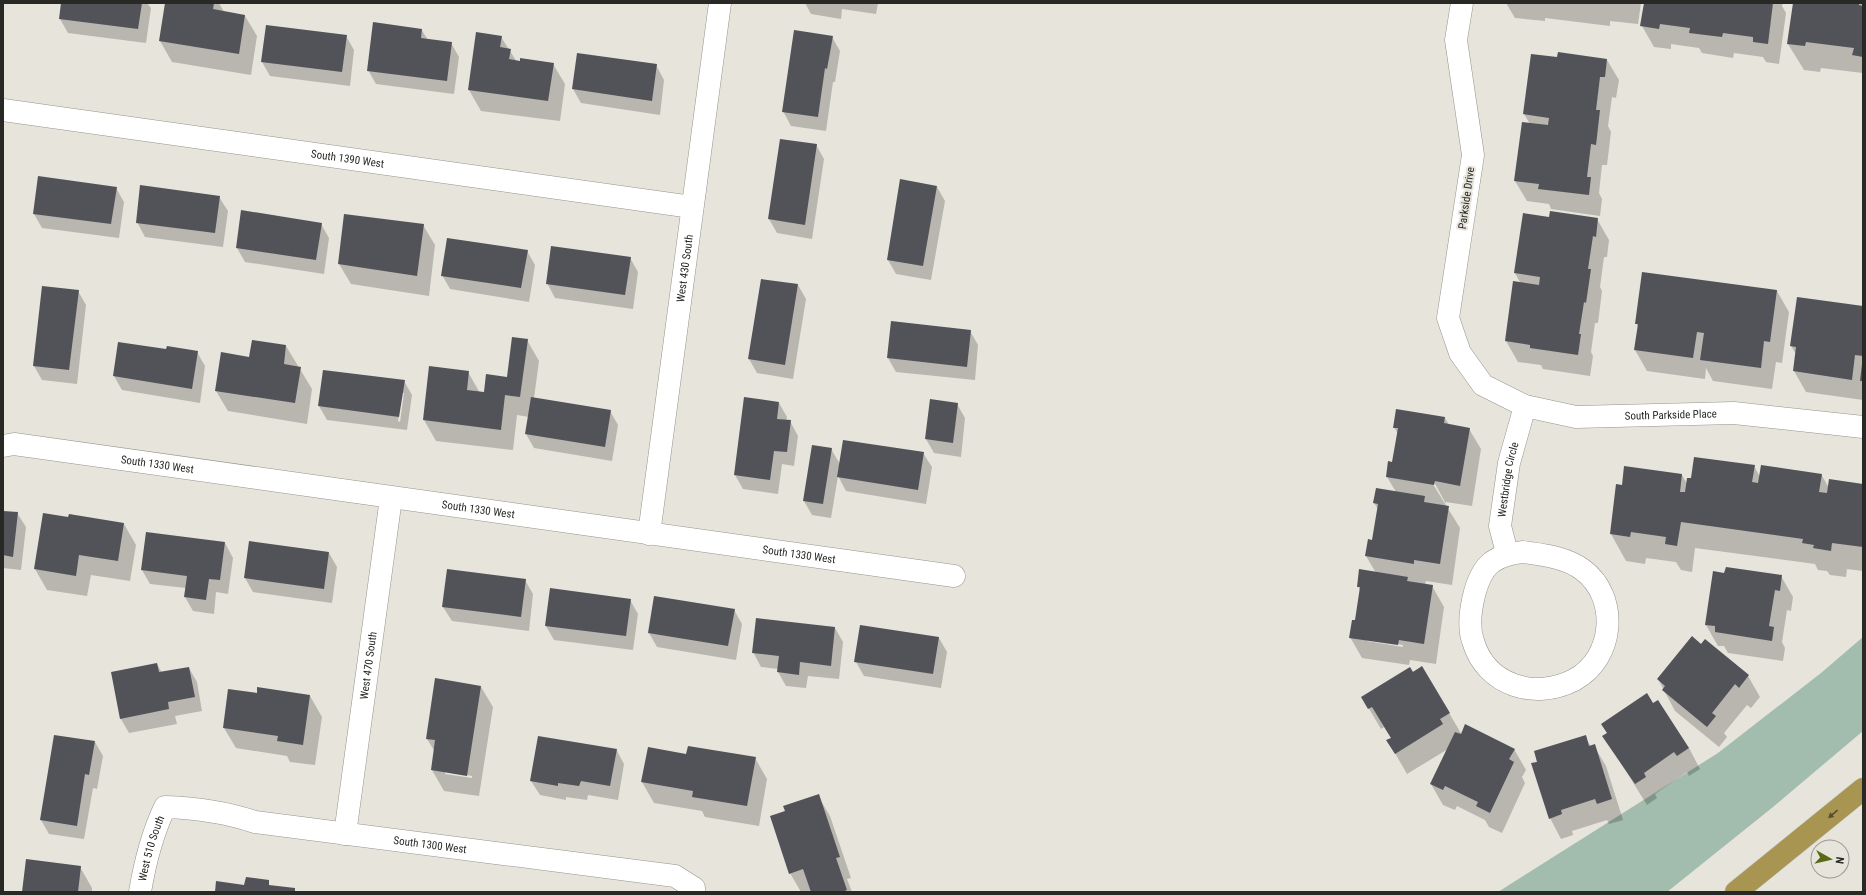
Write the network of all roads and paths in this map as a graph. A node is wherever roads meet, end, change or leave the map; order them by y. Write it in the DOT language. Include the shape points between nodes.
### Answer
graph roads {
  1 [pos="720,3"];
  2 [pos="1462,3"];
  3 [pos="3,110"];
  4 [pos="692,206"];
  5 [pos="1483,385"];
  6 [pos="1525,406"];
  7 [pos="1863,427"];
  8 [pos="3,446"];
  9 [pos="391,498"];
  10 [pos="649,534"];
  11 [pos="1507,553"];
  12 [pos="954,576"];
  13 [pos="1863,789"];
  14 [pos="165,806"];
  15 [pos="345,834"];
  16 [pos="694,890"];
  17 [pos="140,892"];
  18 [pos="1736,892"];
  1 -- 4 [label="street, West 430 South"];
  2 -- 5 [label="street, Parkside Drive" via="1456,40 1473,155 1448,318 1460,353"];
  3 -- 4 [label="street, South 1390 West"];
  4 -- 10 [label="street, West 430 South"];
  5 -- 6 [label="street, South Parkside Place"];
  6 -- 7 [label="street, South Parkside Place" via="1576,417 1734,413"];
  6 -- 11 [label="street, Westbridge Circle" via="1509,463 1500,526"];
  8 -- 9 [label="street, South 1330 West" via="14,444"];
  9 -- 10 [label="street, South 1330 West"];
  9 -- 15 [label="street, West 470 South"];
  10 -- 12 [label="street, South 1330 West"];
  11 -- 11 [label="street" via="1491,563 1476,588 1471,629 1479,656 1489,669 1516,686 1532,690 1564,685 1579,677 1600,653 1608,623 1607,607 1602,593 1594,580 1582,569 1554,556 1523,552"];
  13 -- 18 [label="highway, one-way"];
  14 -- 15 [label="street, South 1300 West" via="201,808 255,822"];
  14 -- 17 [label="street, West 510 South" via="146,856"];
  15 -- 16 [label="street, South 1300 West" via="676,876"];
}
